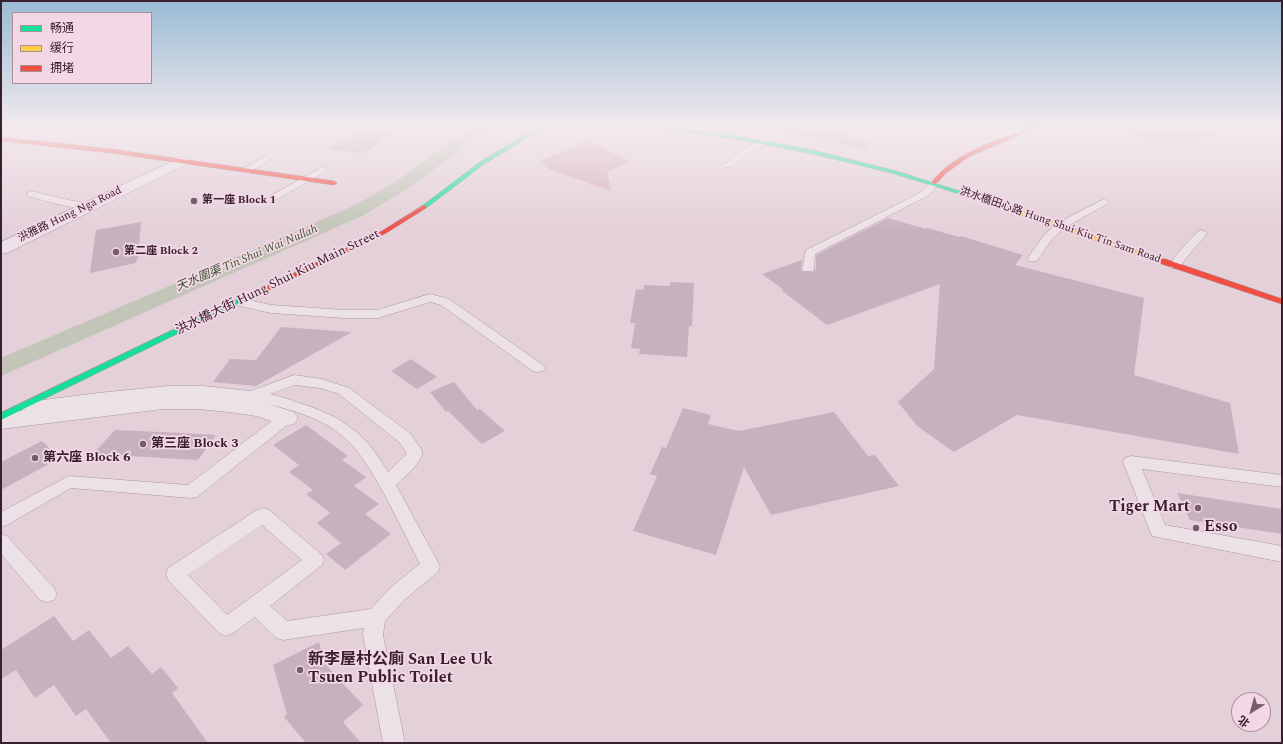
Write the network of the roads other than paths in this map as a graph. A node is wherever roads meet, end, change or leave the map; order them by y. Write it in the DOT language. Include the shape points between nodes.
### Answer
graph roads {
  1 [pos="179,162"];
  2 [pos="193,162"];
  3 [pos="261,162"];
  4 [pos="484,162"];
  5 [pos="732,162"];
  6 [pos="857,162"];
  7 [pos="956,162"];
  8 [pos="728,165"];
  9 [pos="246,170"];
  10 [pos="322,170"];
  11 [pos="308,179"];
  12 [pos="934,182"];
  13 [pos="334,183"];
  14 [pos="31,194"];
  15 [pos="274,197"];
  16 [pos="1104,202"];
  17 [pos="89,206"];
  18 [pos="1060,226"];
  19 [pos="1202,233"];
  20 [pos="1,249"];
  21 [pos="1033,259"];
  22 [pos="1175,266"];
  23 [pos="808,269"];
  24 [pos="239,302"];
  25 [pos="1282,302"];
  26 [pos="538,368"];
  27 [pos="253,395"];
  28 [pos="20,408"];
  29 [pos="1,417"];
  30 [pos="286,418"];
  31 [pos="1,421"];
  32 [pos="1282,481"];
  33 [pos="387,483"];
  34 [pos="1,520"];
  35 [pos="1,541"];
  36 [pos="1282,554"];
  37 [pos="47,594"];
  38 [pos="256,604"];
  39 [pos="376,617"];
  40 [pos="394,743"];
  1 -- 17 [label="street, 洪雅路 Hung Nga Road"];
  2 -- 9 [label="street"];
  3 -- 9 [label="lane"];
  4 -- 24 [label="street, 洪水橋大街 Hung Shui Kiu Main Street" via="419,211 384,232"];
  5 -- 8 [label="lane"];
  6 -- 12 [label="street, 洪水橋田心路 Hung Shui Kiu Tin Sam Road"];
  7 -- 12 [label="street" via="939,173"];
  9 -- 11 [label="street"];
  10 -- 11 [label="lane"];
  11 -- 13 [label="street"];
  11 -- 15 [label="lane"];
  12 -- 18 [label="street, 洪水橋田心路 Hung Shui Kiu Tin Sam Road"];
  12 -- 23 [label="lane" via="926,193 810,252"];
  14 -- 17 [label="lane"];
  16 -- 18 [label="lane"];
  17 -- 20 [label="street, 洪雅路 Hung Nga Road"];
  18 -- 21 [label="lane" via="1048,237"];
  18 -- 22 [label="street, 洪水橋田心路 Hung Shui Kiu Tin Sam Road"];
  19 -- 22 [label="lane"];
  22 -- 25 [label="street, 洪水橋田心路 Hung Shui Kiu Tin Sam Road"];
  24 -- 26 [label="lane" via="271,309 378,314 430,298 445,302"];
  24 -- 28 [label="street, 洪水橋大街 Hung Shui Kiu Main Street"];
  27 -- 28 [label="lane" via="206,390 170,390"];
  27 -- 33 [label="lane" via="299,407 340,427 357,440 379,468"];
  27 -- 33 [label="lane" via="294,380 322,384 344,391 405,438 414,451 414,456 408,464"];
  28 -- 29 [label="street, 洪水橋大街 Hung Shui Kiu Main Street"];
  30 -- 31 [label="street" via="259,409 229,404 170,401"];
  30 -- 34 [label="lane" via="191,492 69,482"];
  32 -- 36 [label="lane" via="1131,462 1158,531"];
  33 -- 39 [label="lane" via="431,566 398,593"];
  35 -- 37 [label="lane"];
  38 -- 38 [label="lane" via="315,560 263,515 175,574 226,628"];
  38 -- 39 [label="lane" via="283,631"];
  39 -- 40 [label="lane" via="374,635"];
}
